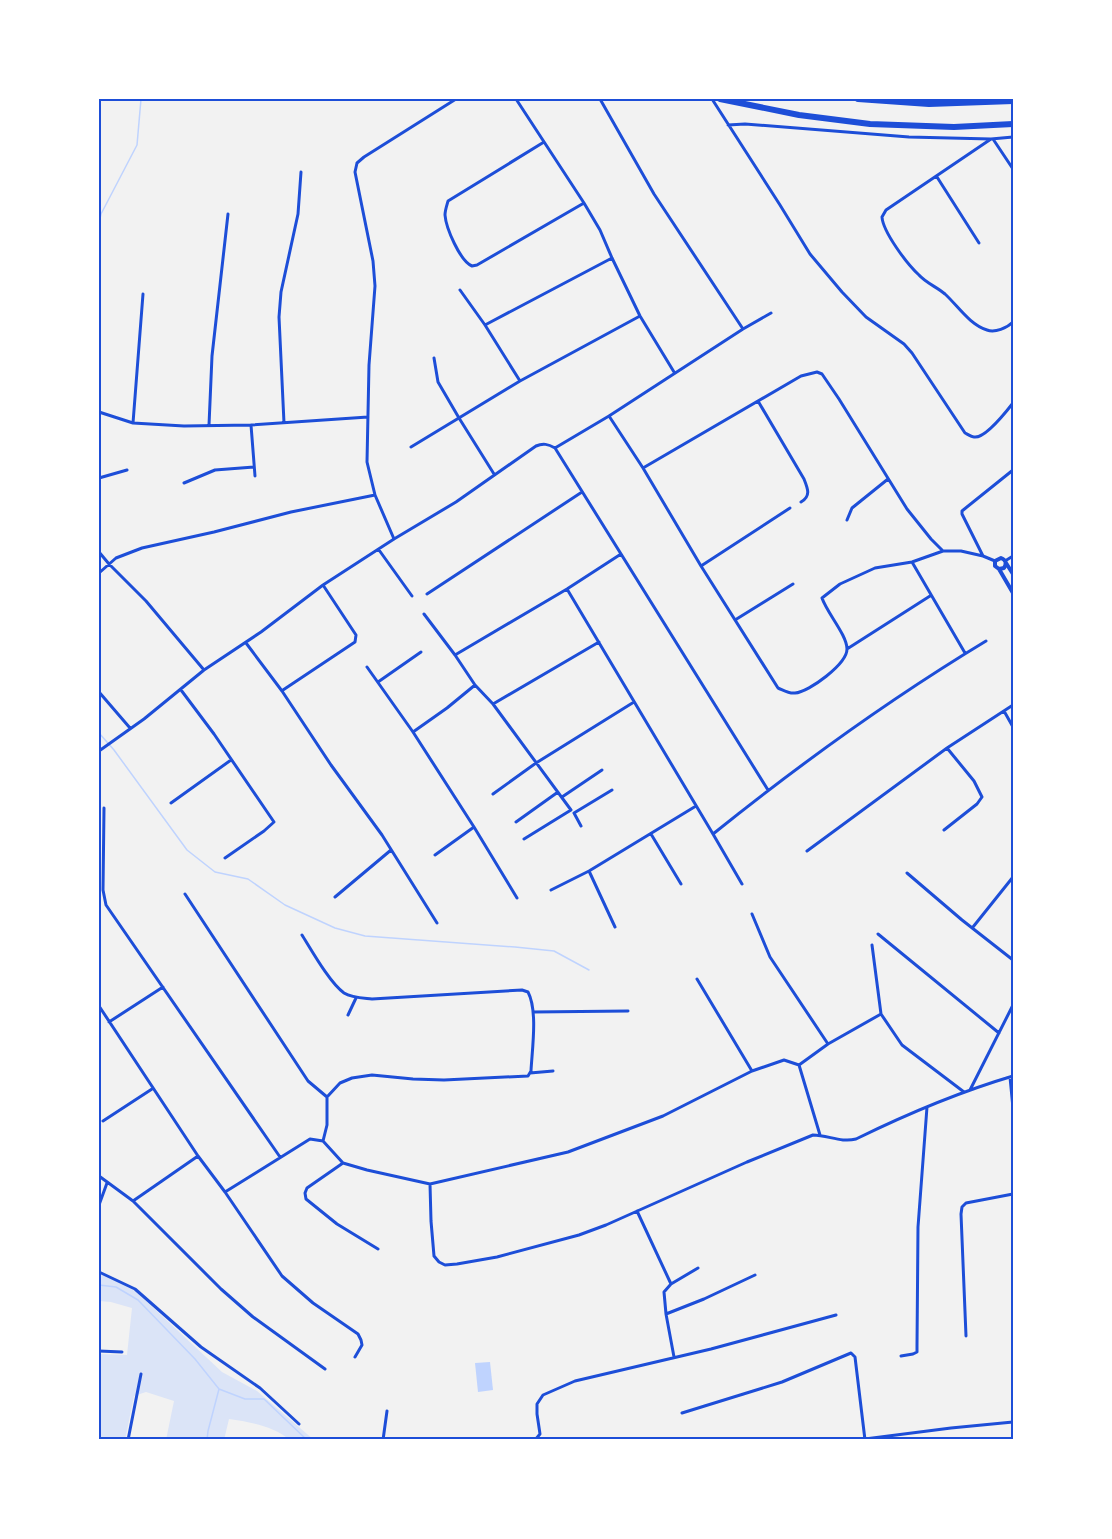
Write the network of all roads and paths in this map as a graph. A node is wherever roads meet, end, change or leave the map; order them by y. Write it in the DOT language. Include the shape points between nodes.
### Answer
graph roads {
  1 [pos="456,99"];
  2 [pos="516,99"];
  3 [pos="600,99"];
  4 [pos="712,99"];
  5 [pos="720,99"];
  6 [pos="858,99"];
  7 [pos="1013,102"];
  8 [pos="1013,124"];
  9 [pos="728,125"];
  10 [pos="1013,137"];
  11 [pos="992,139"];
  12 [pos="544,142"];
  13 [pos="1013,169"];
  14 [pos="301,172"];
  15 [pos="937,177"];
  16 [pos="584,203"];
  17 [pos="228,214"];
  18 [pos="979,243"];
  19 [pos="612,258"];
  20 [pos="460,290"];
  21 [pos="143,294"];
  22 [pos="771,313"];
  23 [pos="640,316"];
  24 [pos="1013,322"];
  25 [pos="485,325"];
  26 [pos="743,328"];
  27 [pos="434,358"];
  28 [pos="674,372"];
  29 [pos="520,381"];
  30 [pos="758,401"];
  31 [pos="1013,403"];
  32 [pos="99,412"];
  33 [pos="609,416"];
  34 [pos="368,417"];
  35 [pos="459,418"];
  36 [pos="134,423"];
  37 [pos="284,423"];
  38 [pos="208,425"];
  39 [pos="251,425"];
  40 [pos="411,447"];
  41 [pos="555,448"];
  42 [pos="254,467"];
  43 [pos="643,468"];
  44 [pos="127,470"];
  45 [pos="1013,470"];
  46 [pos="494,474"];
  47 [pos="255,476"];
  48 [pos="99,478"];
  49 [pos="888,479"];
  50 [pos="184,483"];
  51 [pos="582,492"];
  52 [pos="375,495"];
  53 [pos="801,502"];
  54 [pos="790,508"];
  55 [pos="847,520"];
  56 [pos="394,539"];
  57 [pos="379,550"];
  58 [pos="942,551"];
  59 [pos="99,552"];
  60 [pos="621,554"];
  61 [pos="983,556"];
  62 [pos="1013,556"];
  63 [pos="995,561"];
  64 [pos="912,562"];
  65 [pos="1006,562"];
  66 [pos="109,564"];
  67 [pos="701,566"];
  68 [pos="999,569"];
  69 [pos="99,573"];
  70 [pos="1013,574"];
  71 [pos="793,584"];
  72 [pos="323,585"];
  73 [pos="567,589"];
  74 [pos="1013,593"];
  75 [pos="427,594"];
  76 [pos="412,596"];
  77 [pos="930,596"];
  78 [pos="423,614"];
  79 [pos="735,620"];
  80 [pos="986,641"];
  81 [pos="246,642"];
  82 [pos="599,642"];
  83 [pos="847,649"];
  84 [pos="421,652"];
  85 [pos="965,653"];
  86 [pos="455,655"];
  87 [pos="367,667"];
  88 [pos="204,670"];
  89 [pos="378,682"];
  90 [pos="475,685"];
  91 [pos="180,690"];
  92 [pos="282,691"];
  93 [pos="99,692"];
  94 [pos="634,702"];
  95 [pos="493,705"];
  96 [pos="1013,705"];
  97 [pos="1004,711"];
  98 [pos="1013,727"];
  99 [pos="130,728"];
  100 [pos="413,732"];
  101 [pos="947,748"];
  102 [pos="99,751"];
  103 [pos="231,760"];
  104 [pos="536,763"];
  105 [pos="602,770"];
  106 [pos="612,790"];
  107 [pos="768,790"];
  108 [pos="558,792"];
  109 [pos="493,794"];
  110 [pos="562,796"];
  111 [pos="171,803"];
  112 [pos="696,806"];
  113 [pos="104,808"];
  114 [pos="573,811"];
  115 [pos="516,822"];
  116 [pos="581,826"];
  117 [pos="474,827"];
  118 [pos="944,830"];
  119 [pos="651,834"];
  120 [pos="713,834"];
  121 [pos="524,839"];
  122 [pos="392,850"];
  123 [pos="807,850"];
  124 [pos="435,855"];
  125 [pos="225,858"];
  126 [pos="589,871"];
  127 [pos="907,873"];
  128 [pos="1013,877"];
  129 [pos="681,884"];
  130 [pos="742,884"];
  131 [pos="551,890"];
  132 [pos="185,894"];
  133 [pos="335,897"];
  134 [pos="517,898"];
  135 [pos="752,914"];
  136 [pos="437,923"];
  137 [pos="615,927"];
  138 [pos="972,928"];
  139 [pos="878,934"];
  140 [pos="302,935"];
  141 [pos="872,945"];
  142 [pos="1013,960"];
  143 [pos="697,979"];
  144 [pos="163,986"];
  145 [pos="356,998"];
  146 [pos="1013,1005"];
  147 [pos="99,1006"];
  148 [pos="628,1011"];
  149 [pos="533,1012"];
  150 [pos="881,1014"];
  151 [pos="348,1015"];
  152 [pos="109,1022"];
  153 [pos="999,1033"];
  154 [pos="828,1044"];
  155 [pos="799,1065"];
  156 [pos="553,1071"];
  157 [pos="752,1071"];
  158 [pos="530,1073"];
  159 [pos="1011,1077"];
  160 [pos="152,1088"];
  161 [pos="970,1090"];
  162 [pos="964,1092"];
  163 [pos="327,1097"];
  164 [pos="927,1106"];
  165 [pos="1013,1108"];
  166 [pos="104,1121"];
  167 [pos="820,1135"];
  168 [pos="323,1141"];
  169 [pos="198,1156"];
  170 [pos="280,1157"];
  171 [pos="343,1163"];
  172 [pos="99,1176"];
  173 [pos="107,1183"];
  174 [pos="430,1184"];
  175 [pos="225,1191"];
  176 [pos="1013,1194"];
  177 [pos="132,1201"];
  178 [pos="99,1205"];
  179 [pos="637,1210"];
  180 [pos="378,1249"];
  181 [pos="698,1268"];
  182 [pos="99,1272"];
  183 [pos="755,1275"];
  184 [pos="671,1284"];
  185 [pos="666,1314"];
  186 [pos="836,1316"];
  187 [pos="966,1336"];
  188 [pos="99,1351"];
  189 [pos="122,1353"];
  190 [pos="901,1356"];
  191 [pos="355,1357"];
  192 [pos="674,1357"];
  193 [pos="325,1369"];
  194 [pos="141,1374"];
  195 [pos="387,1411"];
  196 [pos="682,1413"];
  197 [pos="1013,1422"];
  198 [pos="299,1424"];
  199 [pos="128,1440"];
  200 [pos="383,1440"];
  201 [pos="535,1440"];
  202 [pos="857,1440"];
  203 [pos="865,1440"];
  1 -- 34 [label="street" via="357,163 355,172 375,286"];
  2 -- 12 [label="street"];
  3 -- 26 [label="street" via="654,194"];
  4 -- 9 [label="street"];
  5 -- 8 [label="highway" via="870,124"];
  6 -- 7 [label="highway" via="929,104"];
  9 -- 11 [label="street"];
  9 -- 31 [label="street" via="810,254 866,317 912,353 965,433 981,437"];
  10 -- 11 [label="street"];
  11 -- 13 [label="street"];
  11 -- 15 [label="street"];
  12 -- 16 [label="street"];
  12 -- 16 [label="street" via="448,201 445,216 462,259 472,266 477,264"];
  14 -- 37 [label="street" via="298,214 279,317"];
  15 -- 18 [label="street"];
  15 -- 24 [label="street" via="886,210 882,225 919,276 941,290 975,325 990,332"];
  16 -- 19 [label="street"];
  17 -- 38 [label="street"];
  19 -- 23 [label="street"];
  19 -- 25 [label="street"];
  20 -- 25 [label="street"];
  21 -- 36 [label="street"];
  22 -- 26 [label="street"];
  23 -- 28 [label="street"];
  23 -- 29 [label="street"];
  25 -- 29 [label="street"];
  26 -- 28 [label="street"];
  27 -- 35 [label="street" via="438,382"];
  28 -- 33 [label="street"];
  29 -- 35 [label="street"];
  30 -- 43 [label="street"];
  30 -- 49 [label="street" via="801,376 822,374"];
  30 -- 53 [label="street" via="804,479 809,491 807,499"];
  32 -- 36 [label="street"];
  33 -- 41 [label="street"];
  33 -- 43 [label="street"];
  34 -- 37 [label="street"];
  34 -- 52 [label="street" via="367,462"];
  35 -- 40 [label="street"];
  35 -- 46 [label="street"];
  36 -- 38 [label="street"];
  37 -- 39 [label="street"];
  38 -- 39 [label="street"];
  39 -- 42 [label="street"];
  41 -- 46 [label="street" via="548,444 536,446"];
  41 -- 51 [label="street"];
  42 -- 47 [label="street"];
  42 -- 50 [label="street" via="215,470"];
  43 -- 67 [label="street"];
  44 -- 48 [label="street"];
  45 -- 61 [label="street" via="962,511"];
  46 -- 56 [label="street"];
  49 -- 55 [label="street" via="852,508"];
  49 -- 58 [label="street"];
  51 -- 60 [label="street"];
  51 -- 75 [label="street"];
  52 -- 56 [label="street"];
  52 -- 66 [label="street" via="142,548"];
  54 -- 67 [label="street"];
  56 -- 57 [label="street"];
  57 -- 72 [label="street"];
  57 -- 76 [label="street"];
  58 -- 61 [label="street"];
  58 -- 64 [label="street"];
  59 -- 66 [label="street"];
  60 -- 73 [label="street"];
  60 -- 107 [label="street"];
  61 -- 63 [label="street"];
  62 -- 65 [label="street"];
  63 -- 65 [label="street" via="1001,558"];
  63 -- 68 [label="street"];
  64 -- 77 [label="street"];
  64 -- 83 [label="street" via="875,568 840,584 822,598"];
  65 -- 68 [label="street"];
  65 -- 70 [label="street"];
  66 -- 69 [label="street"];
  66 -- 88 [label="street"];
  67 -- 79 [label="street"];
  68 -- 74 [label="street"];
  71 -- 79 [label="street"];
  72 -- 81 [label="street"];
  72 -- 92 [label="street" via="356,635 356,642"];
  73 -- 82 [label="street"];
  73 -- 86 [label="street"];
  77 -- 83 [label="street"];
  77 -- 85 [label="street"];
  78 -- 86 [label="street"];
  79 -- 83 [label="street" via="778,688 792,694 804,691 832,671 844,660"];
  80 -- 85 [label="street"];
  81 -- 88 [label="street"];
  81 -- 92 [label="street"];
  82 -- 94 [label="street"];
  82 -- 95 [label="street"];
  84 -- 89 [label="street"];
  85 -- 107 [label="street"];
  86 -- 90 [label="street"];
  87 -- 89 [label="street"];
  88 -- 91 [label="street"];
  89 -- 100 [label="street"];
  90 -- 95 [label="street"];
  90 -- 100 [label="street"];
  91 -- 99 [label="street"];
  91 -- 103 [label="street"];
  92 -- 122 [label="street"];
  93 -- 99 [label="street"];
  94 -- 104 [label="street"];
  94 -- 112 [label="street"];
  95 -- 104 [label="street"];
  96 -- 97 [label="street"];
  97 -- 98 [label="street"];
  97 -- 101 [label="street"];
  99 -- 102 [label="street"];
  100 -- 117 [label="street"];
  101 -- 118 [label="street" via="982,797"];
  101 -- 123 [label="street"];
  103 -- 111 [label="street"];
  103 -- 125 [label="street" via="274,822"];
  104 -- 108 [label="street"];
  104 -- 109 [label="street"];
  105 -- 110 [label="street"];
  106 -- 114 [label="street"];
  107 -- 120 [label="street"];
  108 -- 110 [label="street"];
  108 -- 115 [label="street"];
  110 -- 114 [label="street"];
  112 -- 119 [label="street"];
  112 -- 120 [label="street"];
  113 -- 144 [label="street" via="106,905"];
  114 -- 116 [label="street"];
  114 -- 121 [label="street"];
  117 -- 124 [label="street"];
  117 -- 134 [label="street"];
  119 -- 126 [label="street"];
  119 -- 129 [label="street"];
  120 -- 130 [label="street"];
  122 -- 133 [label="street"];
  122 -- 136 [label="street"];
  126 -- 131 [label="street"];
  126 -- 137 [label="street"];
  127 -- 138 [label="street"];
  128 -- 138 [label="street"];
  132 -- 163 [label="street" via="308,1082"];
  135 -- 154 [label="street" via="770,957"];
  138 -- 142 [label="street"];
  139 -- 153 [label="street"];
  140 -- 145 [label="street" via="332,981"];
  141 -- 150 [label="street"];
  143 -- 157 [label="street"];
  144 -- 152 [label="street"];
  144 -- 170 [label="street"];
  145 -- 149 [label="street" via="522,990 531,998"];
  145 -- 151 [label="street"];
  146 -- 153 [label="street"];
  147 -- 152 [label="street"];
  148 -- 149 [label="street"];
  149 -- 158 [label="street"];
  150 -- 154 [label="street"];
  150 -- 162 [label="street" via="902,1045"];
  152 -- 160 [label="street"];
  153 -- 161 [label="street"];
  154 -- 155 [label="street"];
  155 -- 157 [label="street" via="784,1059"];
  155 -- 167 [label="street"];
  156 -- 158 [label="street"];
  157 -- 174 [label="street" via="663,1116 568,1152"];
  158 -- 163 [label="street" via="521,1077 444,1080 372,1075 340,1083"];
  159 -- 161 [label="street"];
  159 -- 165 [label="street"];
  160 -- 166 [label="street"];
  160 -- 169 [label="street"];
  161 -- 162 [label="street"];
  162 -- 164 [label="street"];
  163 -- 168 [label="street"];
  164 -- 167 [label="street" via="849,1141"];
  164 -- 190 [label="street" via="918,1227 917,1352"];
  167 -- 179 [label="street"];
  168 -- 170 [label="street" via="310,1139"];
  168 -- 171 [label="street"];
  169 -- 175 [label="street"];
  169 -- 177 [label="street"];
  170 -- 175 [label="street"];
  171 -- 174 [label="street"];
  171 -- 180 [label="street" via="307,1188 306,1198"];
  172 -- 173 [label="street"];
  173 -- 177 [label="street"];
  173 -- 178 [label="street"];
  174 -- 179 [label="street" via="435,1256 445,1265 560,1241"];
  175 -- 191 [label="street" via="282,1276 358,1334 362,1345"];
  176 -- 187 [label="street" via="962,1207"];
  177 -- 193 [label="street" via="253,1317"];
  179 -- 184 [label="street"];
  181 -- 184 [label="street"];
  182 -- 198 [label="street" via="135,1289 201,1347 260,1388"];
  183 -- 185 [label="street"];
  184 -- 185 [label="street" via="664,1292"];
  185 -- 192 [label="street"];
  186 -- 192 [label="street"];
  188 -- 189 [label="street"];
  192 -- 201 [label="street" via="576,1381 543,1395 537,1404 540,1434"];
  194 -- 199 [label="street"];
  195 -- 200 [label="street"];
  196 -- 203 [label="street" via="782,1382 850,1353 855,1357"];
  197 -- 203 [label="street"];
  202 -- 203 [label="street"];
}
